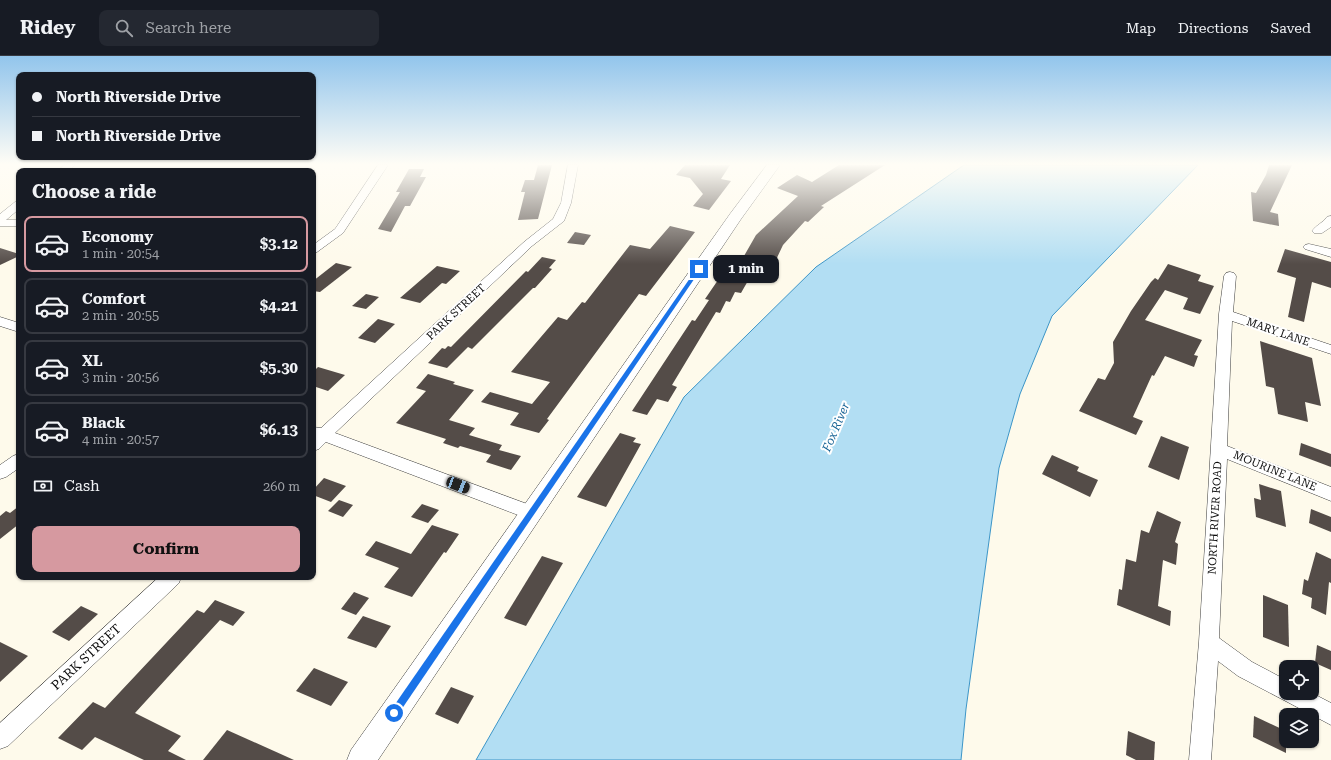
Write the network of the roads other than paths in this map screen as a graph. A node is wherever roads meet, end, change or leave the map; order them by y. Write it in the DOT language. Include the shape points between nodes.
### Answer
graph roads {
  1 [pos="361,198"];
  2 [pos="567,198"];
  3 [pos="749,198"];
  4 [pos="16,206"];
  5 [pos="0,219"];
  6 [pos="1331,219"];
  7 [pos="0,223"];
  8 [pos="16,223"];
  9 [pos="1318,231"];
  10 [pos="1309,247"];
  11 [pos="316,248"];
  12 [pos="1331,253"];
  13 [pos="1230,276"];
  14 [pos="1226,314"];
  15 [pos="0,321"];
  16 [pos="16,327"];
  17 [pos="1331,350"];
  18 [pos="317,437"];
  19 [pos="1218,449"];
  20 [pos="16,462"];
  21 [pos="0,473"];
  22 [pos="1331,494"];
  23 [pos="532,513"];
  24 [pos="169,580"];
  25 [pos="1209,642"];
  26 [pos="1279,686"];
  27 [pos="1304,700"];
  28 [pos="1331,714"];
  29 [pos="0,738"];
  30 [pos="361,760"];
  31 [pos="1200,760"];
  1 -- 11 [label="street" via="339,231"];
  2 -- 18 [label="street, PARK STREET" via="558,221 528,244"];
  3 -- 23 [label="street"];
  4 -- 5 [label="street"];
  6 -- 9 [label="street"];
  7 -- 8 [label="street"];
  10 -- 12 [label="street"];
  13 -- 14 [label="street, NORTH RIVER ROAD"];
  14 -- 17 [label="street, MARY LANE"];
  14 -- 19 [label="street, NORTH RIVER ROAD"];
  15 -- 16 [label="street"];
  18 -- 23 [label="street"];
  19 -- 22 [label="street, MOURINE LANE"];
  19 -- 25 [label="street, NORTH RIVER ROAD"];
  20 -- 21 [label="street"];
  23 -- 30 [label="street"];
  24 -- 29 [label="street, PARK STREET"];
  25 -- 26 [label="street" via="1245,669"];
  25 -- 31 [label="street, NORTH RIVER ROAD"];
  27 -- 28 [label="street"];
}
